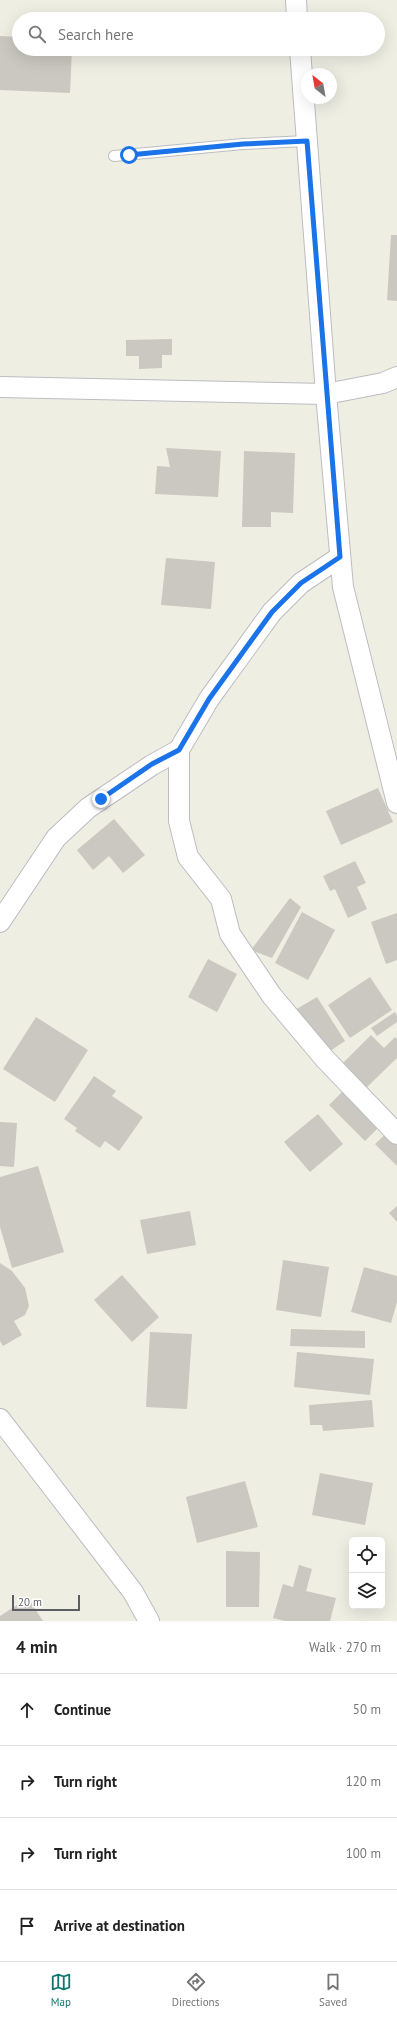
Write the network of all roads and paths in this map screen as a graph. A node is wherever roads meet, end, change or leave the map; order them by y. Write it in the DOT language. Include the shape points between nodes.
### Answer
graph roads {
  1 [pos="296,0"];
  2 [pos="297,12"];
  3 [pos="301,56"];
  4 [pos="307,141"];
  5 [pos="114,156"];
  6 [pos="397,377"];
  7 [pos="0,387"];
  8 [pos="326,394"];
  9 [pos="340,557"];
  10 [pos="179,750"];
  11 [pos="397,803"];
  12 [pos="0,922"];
  13 [pos="397,1134"];
  14 [pos="0,1419"];
  15 [pos="149,1621"];
  1 -- 2 [label="street"];
  3 -- 4 [label="street"];
  4 -- 5 [label="lane"];
  4 -- 8 [label="street"];
  6 -- 8 [label="street" via="383,383"];
  7 -- 8 [label="street"];
  8 -- 9 [label="street"];
  9 -- 10 [label="street" via="301,583 272,612 209,699"];
  9 -- 11 [label="street" via="343,587"];
  10 -- 12 [label="street" via="152,764 88,808 56,838"];
  10 -- 13 [label="street" via="179,821 188,857 221,899 230,934 277,1001 325,1059"];
  14 -- 15 [label="street" via="133,1592"];
}
